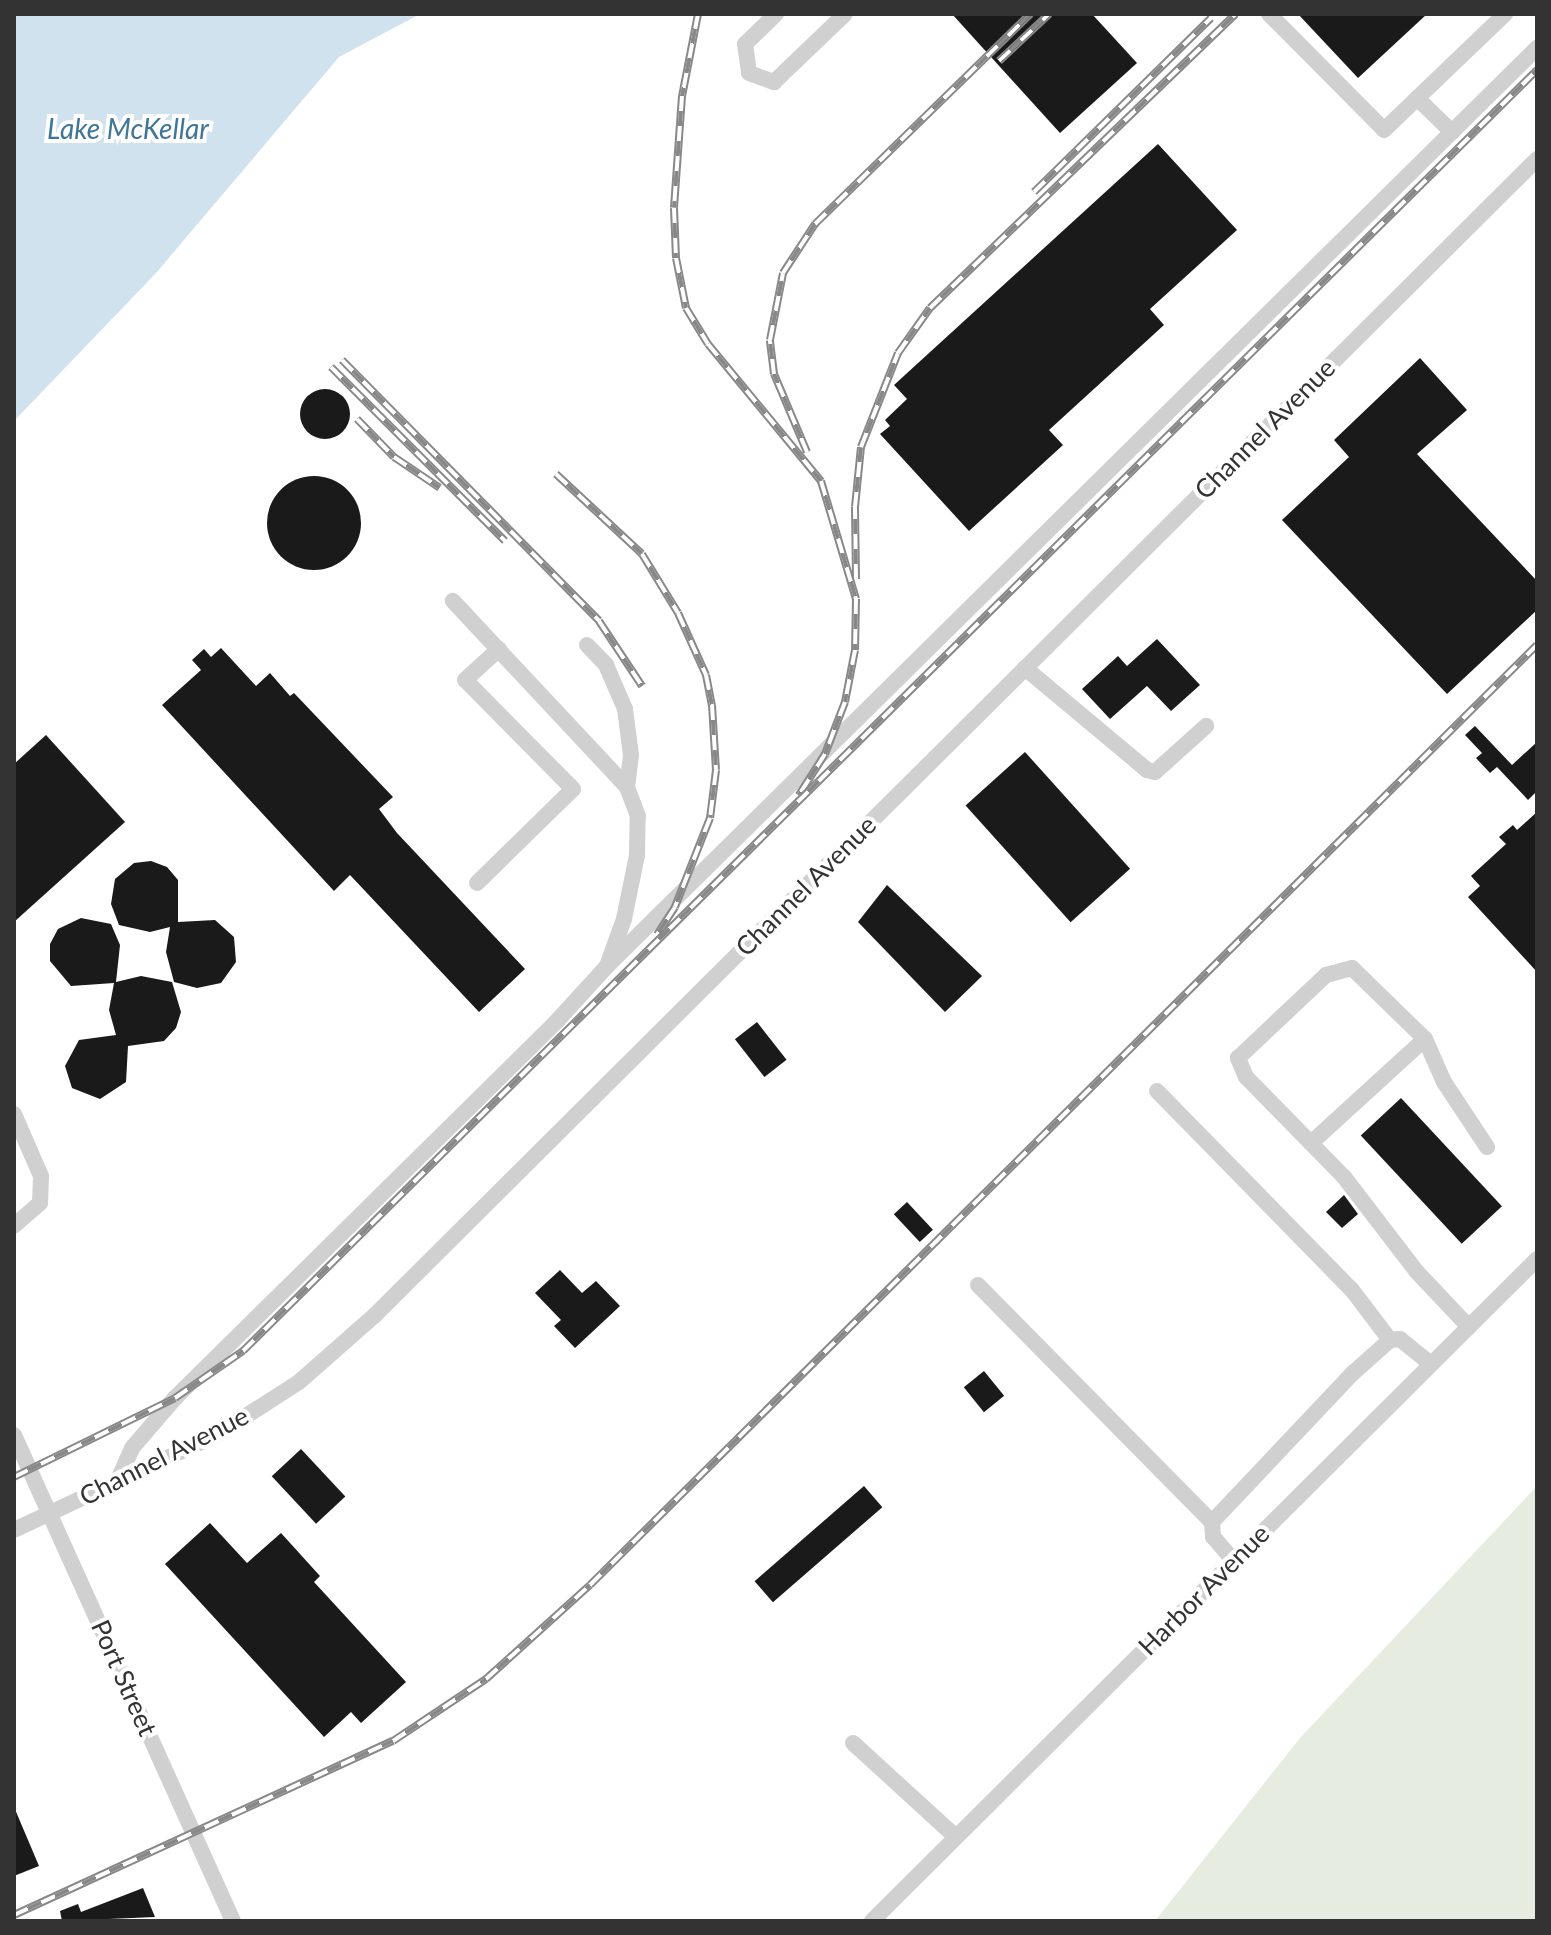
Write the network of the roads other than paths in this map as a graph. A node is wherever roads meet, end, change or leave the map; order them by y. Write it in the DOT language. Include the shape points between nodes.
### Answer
graph roads {
  1 [pos="776,14"];
  2 [pos="845,14"];
  3 [pos="1269,14"];
  4 [pos="1505,14"];
  5 [pos="1537,48"];
  6 [pos="1417,98"];
  7 [pos="1452,132"];
  8 [pos="1537,159"];
  9 [pos="453,601"];
  10 [pos="587,645"];
  11 [pos="499,649"];
  12 [pos="1025,668"];
  13 [pos="1206,726"];
  14 [pos="627,787"];
  15 [pos="477,883"];
  16 [pos="607,966"];
  17 [pos="1425,1039"];
  18 [pos="1157,1091"];
  19 [pos="14,1114"];
  20 [pos="1311,1143"];
  21 [pos="1487,1147"];
  22 [pos="14,1226"];
  23 [pos="1537,1259"];
  24 [pos="978,1285"];
  25 [pos="1469,1327"];
  26 [pos="1390,1340"];
  27 [pos="1431,1364"];
  28 [pos="14,1435"];
  29 [pos="117,1482"];
  30 [pos="50,1514"];
  31 [pos="1212,1522"];
  32 [pos="14,1530"];
  33 [pos="1234,1561"];
  34 [pos="853,1743"];
  35 [pos="956,1837"];
  36 [pos="233,1921"];
  37 [pos="872,1921"];
  1 -- 2 [label="street" via="745,44 749,73 774,82"];
  3 -- 6 [label="street" via="1384,130"];
  4 -- 6 [label="street"];
  5 -- 7 [label="street"];
  6 -- 7 [label="street"];
  7 -- 16 [label="street"];
  8 -- 12 [label="street, Channel Avenue"];
  9 -- 11 [label="street"];
  10 -- 14 [label="street" via="606,665 625,709 631,755"];
  11 -- 14 [label="street"];
  11 -- 15 [label="street" via="465,680 573,789"];
  12 -- 13 [label="street" via="1147,770 1155,772"];
  12 -- 29 [label="street, Channel Avenue" via="353,1334 299,1382 218,1434"];
  14 -- 16 [label="street" via="638,816 637,855 624,919"];
  16 -- 29 [label="street" via="175,1398 132,1448"];
  17 -- 20 [label="street"];
  17 -- 20 [label="street" via="1352,968 1326,975 1238,1058 1246,1077"];
  17 -- 21 [label="street" via="1444,1082"];
  18 -- 26 [label="street" via="1352,1290"];
  19 -- 22 [label="street" via="41,1176 40,1203"];
  20 -- 25 [label="street"];
  23 -- 25 [label="street, Harbor Avenue"];
  24 -- 31 [label="street"];
  25 -- 27 [label="street, Harbor Avenue"];
  26 -- 27 [label="street" via="1400,1339"];
  26 -- 31 [label="street"];
  27 -- 33 [label="street, Harbor Avenue"];
  28 -- 30 [label="street, Port Street"];
  29 -- 30 [label="street, Channel Avenue"];
  30 -- 32 [label="street, Channel Avenue"];
  30 -- 36 [label="street, Port Street"];
  31 -- 33 [label="street" via="1213,1537"];
  33 -- 35 [label="street, Harbor Avenue"];
  34 -- 35 [label="street"];
  35 -- 37 [label="street, Harbor Avenue"];
}
